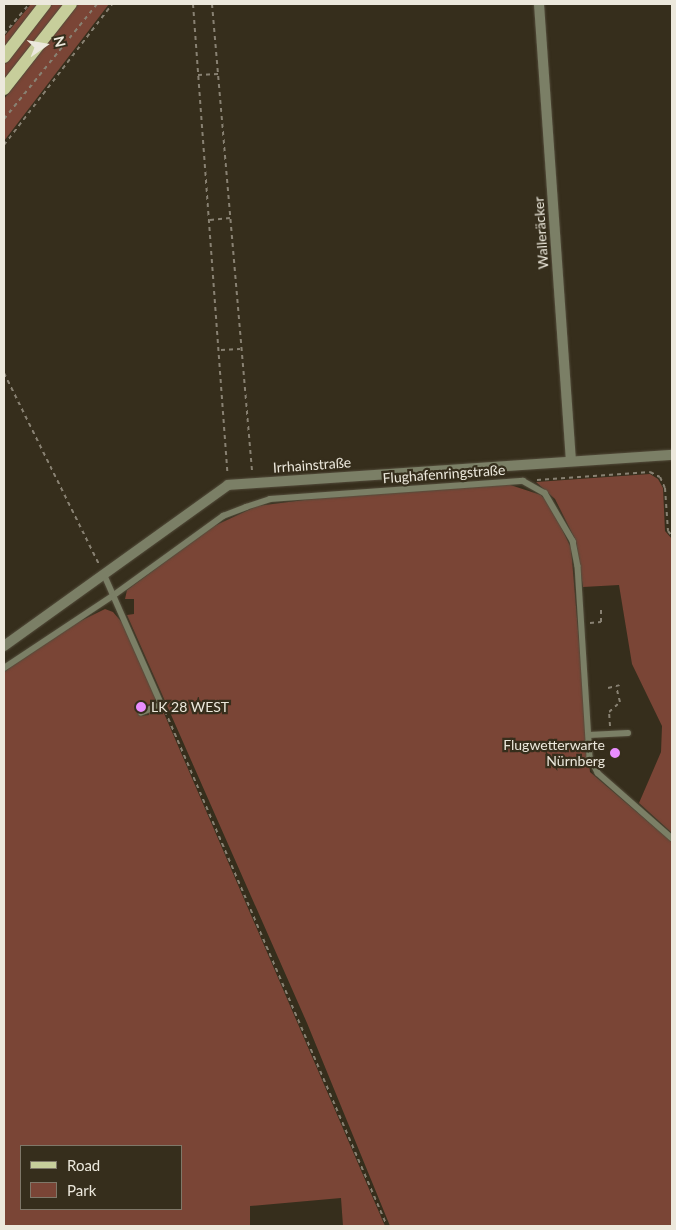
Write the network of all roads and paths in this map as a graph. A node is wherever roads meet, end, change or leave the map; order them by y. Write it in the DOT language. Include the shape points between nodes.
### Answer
graph roads {
  1 [pos="29,4"];
  2 [pos="46,4"];
  3 [pos="71,4"];
  4 [pos="97,4"];
  5 [pos="112,4"];
  6 [pos="193,4"];
  7 [pos="212,4"];
  8 [pos="539,4"];
  9 [pos="4,34"];
  10 [pos="4,58"];
  11 [pos="218,74"];
  12 [pos="198,75"];
  13 [pos="4,89"];
  14 [pos="4,119"];
  15 [pos="4,145"];
  16 [pos="230,218"];
  17 [pos="209,220"];
  18 [pos="240,349"];
  19 [pos="221,350"];
  20 [pos="4,373"];
  21 [pos="672,455"];
  22 [pos="571,461"];
  23 [pos="523,481"];
  24 [pos="253,483"];
  25 [pos="228,486"];
  26 [pos="672,536"];
  27 [pos="105,576"];
  28 [pos="114,595"];
  29 [pos="601,607"];
  30 [pos="582,623"];
  31 [pos="4,646"];
  32 [pos="4,668"];
  33 [pos="620,685"];
  34 [pos="616,686"];
  35 [pos="608,688"];
  36 [pos="162,705"];
  37 [pos="141,714"];
  38 [pos="628,733"];
  39 [pos="611,734"];
  40 [pos="589,735"];
  41 [pos="672,838"];
  42 [pos="387,1226"];
  1 -- 9 [label="path"];
  2 -- 10 [label="main road"];
  3 -- 13 [label="main road"];
  4 -- 14 [label="path"];
  5 -- 15 [label="path"];
  6 -- 12 [label="path"];
  7 -- 11 [label="path"];
  8 -- 22 [label="street, Walleräcker"];
  11 -- 12 [label="path"];
  11 -- 16 [label="path"];
  12 -- 17 [label="path"];
  16 -- 17 [label="path"];
  16 -- 18 [label="path"];
  17 -- 19 [label="path"];
  18 -- 19 [label="path"];
  18 -- 24 [label="path"];
  19 -- 25 [label="path"];
  20 -- 27 [label="path"];
  21 -- 22 [label="street, Irrhainstraße"];
  22 -- 24 [label="street, Irrhainstraße"];
  23 -- 26 [label="path" via="650,472 660,477 665,488 668,531"];
  23 -- 28 [label="lane, Flughafenringstraße" via="270,499 223,516"];
  23 -- 30 [label="lane, Flughafenringstraße" via="545,493 573,541"];
  24 -- 25 [label="street, Irrhainstraße"];
  25 -- 27 [label="street, Irrhainstraße"];
  27 -- 28 [label="lane"];
  27 -- 31 [label="street, Irrhainstraße"];
  28 -- 32 [label="lane, Flughafenringstraße"];
  28 -- 36 [label="lane"];
  29 -- 30 [label="path" via="601,622"];
  30 -- 40 [label="lane, Flughafenringstraße"];
  33 -- 34 [label="path"];
  34 -- 35 [label="path"];
  34 -- 39 [label="path" via="620,702 609,712"];
  36 -- 37 [label="lane"];
  36 -- 42 [label="path"];
  38 -- 39 [label="lane"];
  39 -- 40 [label="lane"];
  40 -- 41 [label="lane, Flughafenringstraße" via="590,757 598,773"];
}
